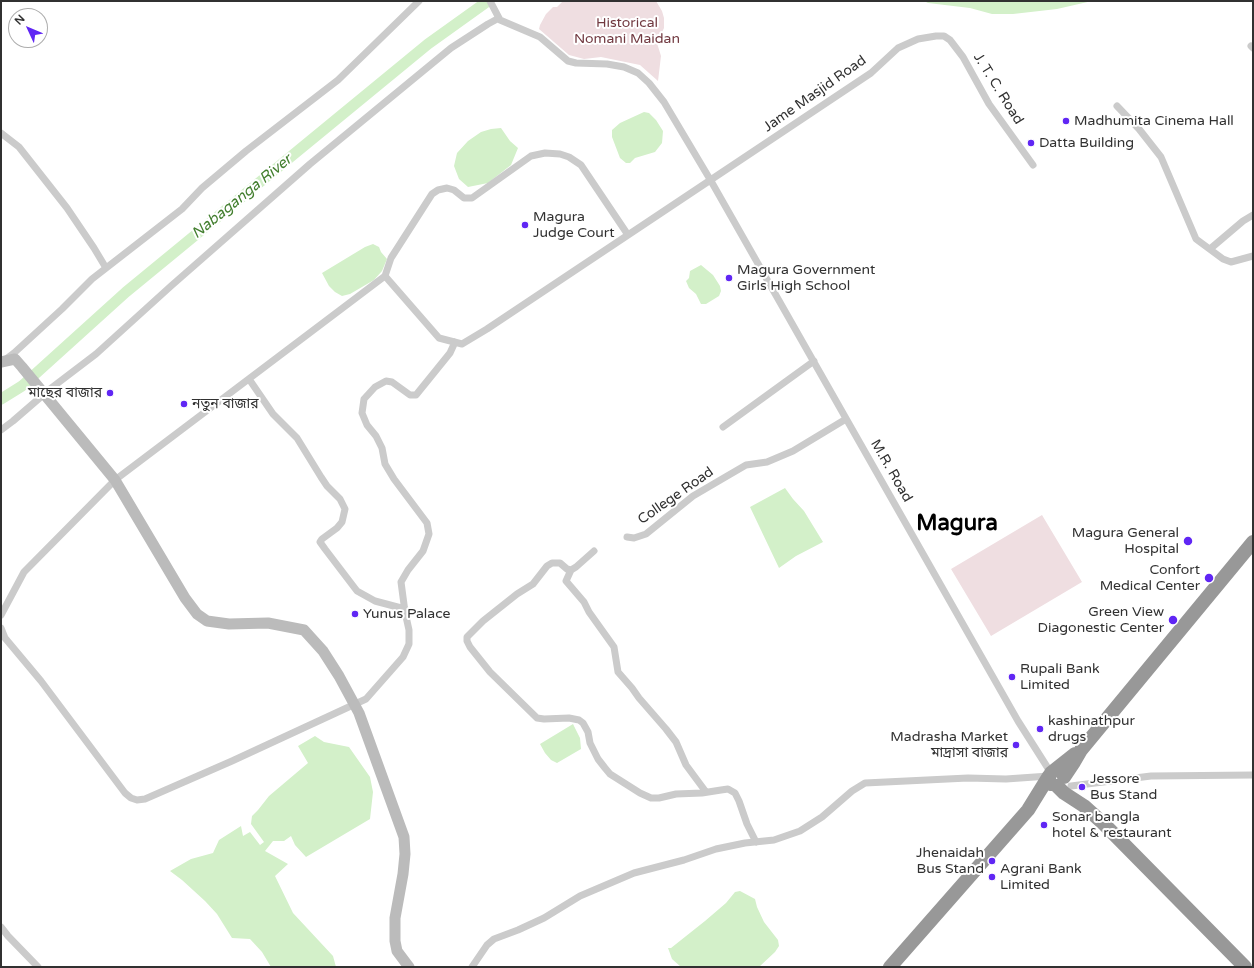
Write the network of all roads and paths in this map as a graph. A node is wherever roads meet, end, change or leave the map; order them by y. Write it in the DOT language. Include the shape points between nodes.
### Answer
graph roads {
  1 [pos="419,1"];
  2 [pos="490,1"];
  3 [pos="499,19"];
  4 [pos="936,36"];
  5 [pos="1117,106"];
  6 [pos="1,133"];
  7 [pos="1033,165"];
  8 [pos="711,181"];
  9 [pos="1253,215"];
  10 [pos="628,235"];
  11 [pos="1210,249"];
  12 [pos="1253,256"];
  13 [pos="106,268"];
  14 [pos="385,276"];
  15 [pos="455,342"];
  16 [pos="814,361"];
  17 [pos="1,362"];
  18 [pos="249,379"];
  19 [pos="42,391"];
  20 [pos="846,419"];
  21 [pos="723,427"];
  22 [pos="1,430"];
  23 [pos="115,480"];
  24 [pos="628,537"];
  25 [pos="1253,542"];
  26 [pos="594,551"];
  27 [pos="571,570"];
  28 [pos="405,609"];
  29 [pos="1,615"];
  30 [pos="1,628"];
  31 [pos="355,705"];
  32 [pos="1253,775"];
  33 [pos="1058,779"];
  34 [pos="706,792"];
  35 [pos="756,842"];
  36 [pos="1,927"];
  37 [pos="38,967"];
  38 [pos="409,967"];
  39 [pos="472,967"];
  40 [pos="890,967"];
  41 [pos="1245,967"];
  1 -- 13 [label="street" via="326,90 246,151 202,188 182,209"];
  2 -- 3 [label="street"];
  3 -- 8 [label="street, M.R. Road" via="540,37 568,61 608,64 638,73 664,102"];
  3 -- 19 [label="street" via="451,48 310,164 96,354"];
  4 -- 7 [label="street, J. T. C. Road" via="946,37 956,46 989,104"];
  4 -- 8 [label="street, Jame Masjid Road" via="918,39 898,48 871,73"];
  5 -- 11 [label="street" via="1161,157 1196,239"];
  6 -- 13 [label="street" via="19,148 67,208"];
  8 -- 10 [label="street, Jame Masjid Road"];
  8 -- 16 [label="street, M.R. Road"];
  9 -- 11 [label="street"];
  10 -- 14 [label="street" via="581,165 560,154 545,153 530,156 472,198 464,198 447,188 432,194 391,258"];
  10 -- 15 [label="street, Jame Masjid Road" via="487,329 462,344"];
  11 -- 12 [label="street" via="1230,262"];
  13 -- 17 [label="street"];
  14 -- 15 [label="street" via="439,338"];
  14 -- 18 [label="street"];
  15 -- 28 [label="street" via="450,353 416,395 410,395 392,382 386,382 375,387 364,399 362,413 382,448 385,464 427,523 429,534 423,551 401,582"];
  16 -- 20 [label="street, M.R. Road"];
  16 -- 21 [label="street"];
  17 -- 19 [label="main road" via="15,359"];
  18 -- 23 [label="street"];
  18 -- 28 [label="street" via="273,414 297,438 327,486 340,499 345,509 342,522 320,542 357,591 375,601"];
  19 -- 22 [label="street"];
  19 -- 23 [label="main road"];
  20 -- 24 [label="street, College Road" via="793,451 767,462 746,465 693,496 646,534"];
  20 -- 33 [label="street, M.R. Road" via="1018,721"];
  23 -- 29 [label="street" via="24,572"];
  23 -- 31 [label="main road" via="197,614 207,621 229,624 268,623 304,630 323,650"];
  25 -- 33 [label="highway"];
  26 -- 27 [label="street"];
  27 -- 34 [label="street" via="566,581 584,602 614,647 618,672 666,728 676,742 686,765"];
  27 -- 34 [label="street" via="560,563 547,566 533,584 516,594 467,637 470,647 490,672 537,718 569,718 584,724 590,743 605,768 640,793 651,798 659,798"];
  28 -- 31 [label="street" via="409,644 403,657 366,699"];
  30 -- 31 [label="street" via="5,638 41,680 125,793 137,800 145,799"];
  31 -- 38 [label="main road" via="404,837 403,874 395,918 395,941 397,951"];
  32 -- 33 [label="street"];
  33 -- 35 [label="street" via="968,778 865,783 852,790 822,817 800,831 774,840"];
  33 -- 40 [label="highway"];
  33 -- 41 [label="highway"];
  34 -- 35 [label="street" via="728,789 735,793"];
  35 -- 39 [label="street" via="716,849 634,873 587,893 544,918 494,939"];
  36 -- 37 [label="street"];
}
